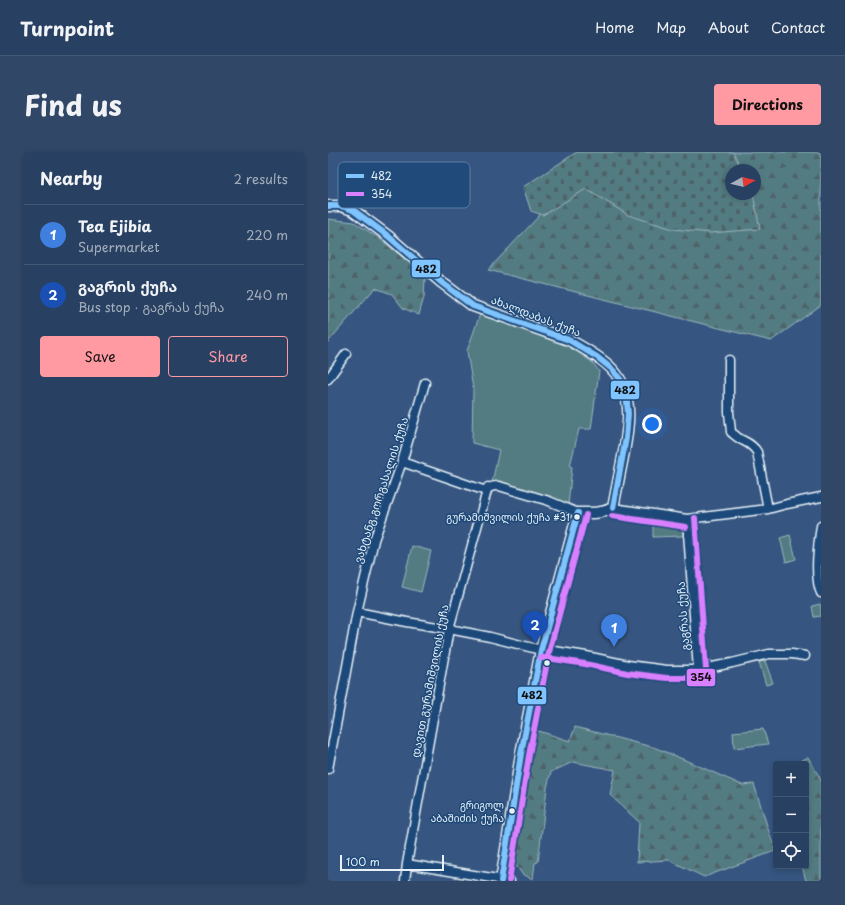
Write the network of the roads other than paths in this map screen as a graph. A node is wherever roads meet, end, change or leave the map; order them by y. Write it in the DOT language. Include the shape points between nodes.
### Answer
graph roads {
  1 [pos="347,208"];
  2 [pos="346,354"];
  3 [pos="729,360"];
  4 [pos="328,379"];
  5 [pos="425,383"];
  6 [pos="402,462"];
  7 [pos="488,488"];
  8 [pos="821,497"];
  9 [pos="613,508"];
  10 [pos="768,509"];
  11 [pos="578,513"];
  12 [pos="687,519"];
  13 [pos="821,526"];
  14 [pos="821,593"];
  15 [pos="357,612"];
  16 [pos="449,629"];
  17 [pos="542,650"];
  18 [pos="805,656"];
  19 [pos="698,670"];
  20 [pos="328,769"];
  21 [pos="407,864"];
  22 [pos="504,880"];
  23 [pos="406,881"];
  1 -- 9 [label="street, ახალდაბას ქუჩა" via="388,236 473,306 569,340 612,368 624,385 629,414"];
  2 -- 4 [label="street"];
  3 -- 10 [label="street" via="731,432 755,448"];
  5 -- 6 [label="street, ვახტანგ გორგასალის ქუჩა"];
  6 -- 7 [label="street" via="483,490"];
  6 -- 15 [label="street, ვახტანგ გორგასალის ქუჩა" via="374,540"];
  7 -- 11 [label="street" via="499,486"];
  7 -- 16 [label="street, დავით გურამიშვილის ქუჩა"];
  8 -- 10 [label="street"];
  9 -- 11 [label="street" via="604,512"];
  9 -- 12 [label="street"];
  10 -- 12 [label="street"];
  11 -- 17 [label="street"];
  12 -- 19 [label="street, გაგრას ქუჩა"];
  13 -- 14 [label="street" via="818,548 818,588"];
  15 -- 16 [label="street"];
  15 -- 20 [label="street, ვახტანგ გორგასალის ქუჩა"];
  16 -- 17 [label="street"];
  16 -- 21 [label="street, დავით გურამიშვილის ქუჩა"];
  17 -- 19 [label="street" via="628,665 667,670"];
  17 -- 22 [label="street" via="521,754"];
  18 -- 19 [label="street" via="769,654"];
  21 -- 22 [label="street"];
  21 -- 23 [label="street, დავით გურამიშვილის ქუჩა"];
}
